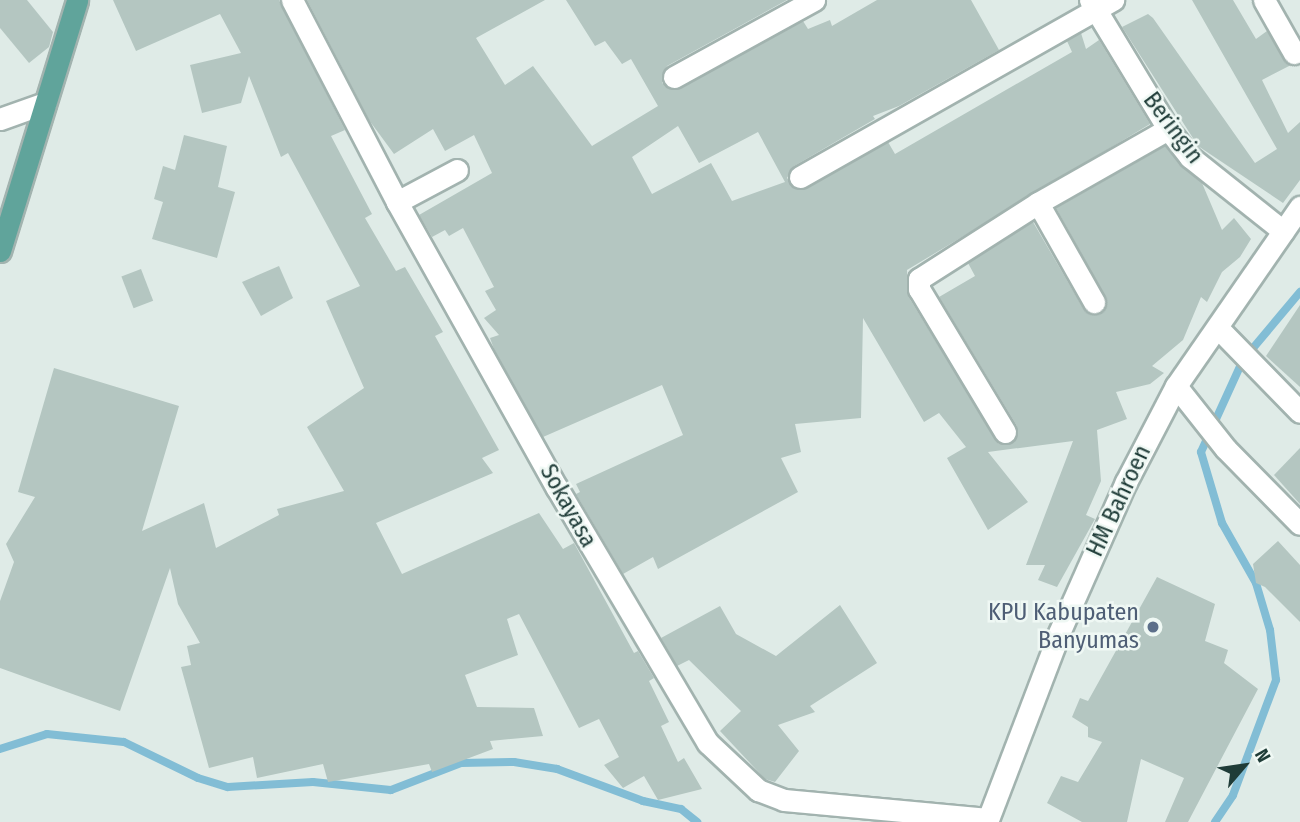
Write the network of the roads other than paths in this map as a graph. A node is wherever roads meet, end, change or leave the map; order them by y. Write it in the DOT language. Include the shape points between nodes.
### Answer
graph roads {
  1 [pos="77,0"];
  2 [pos="292,0"];
  3 [pos="814,0"];
  4 [pos="1264,0"];
  5 [pos="1100,3"];
  6 [pos="1294,53"];
  7 [pos="674,77"];
  8 [pos="45,103"];
  9 [pos="0,119"];
  10 [pos="1168,130"];
  11 [pos="457,170"];
  12 [pos="800,177"];
  13 [pos="397,202"];
  14 [pos="1038,203"];
  15 [pos="1300,207"];
  16 [pos="1283,231"];
  17 [pos="0,251"];
  18 [pos="1094,302"];
  19 [pos="1218,327"];
  20 [pos="1176,386"];
  21 [pos="1300,412"];
  22 [pos="1005,432"];
  23 [pos="1300,524"];
  24 [pos="987,821"];
  1 -- 8 [label="main road"];
  2 -- 13 [label="street, Sokayasa"];
  3 -- 7 [label="street"];
  4 -- 6 [label="street"];
  5 -- 10 [label="street, Beringin"];
  5 -- 12 [label="street"];
  8 -- 9 [label="street"];
  8 -- 17 [label="main road"];
  10 -- 14 [label="street"];
  10 -- 16 [label="street, Beringin" via="1210,175"];
  11 -- 13 [label="street"];
  13 -- 24 [label="street, Sokayasa" via="641,636 708,743 758,790 784,800"];
  14 -- 18 [label="street"];
  14 -- 22 [label="street" via="917,283"];
  15 -- 16 [label="street, HM Bahroen"];
  16 -- 19 [label="street, HM Bahroen"];
  19 -- 20 [label="street, HM Bahroen"];
  19 -- 21 [label="street"];
  20 -- 23 [label="street" via="1195,404 1226,449"];
  20 -- 24 [label="street, HM Bahroen" via="1126,482 1059,633"];
}
